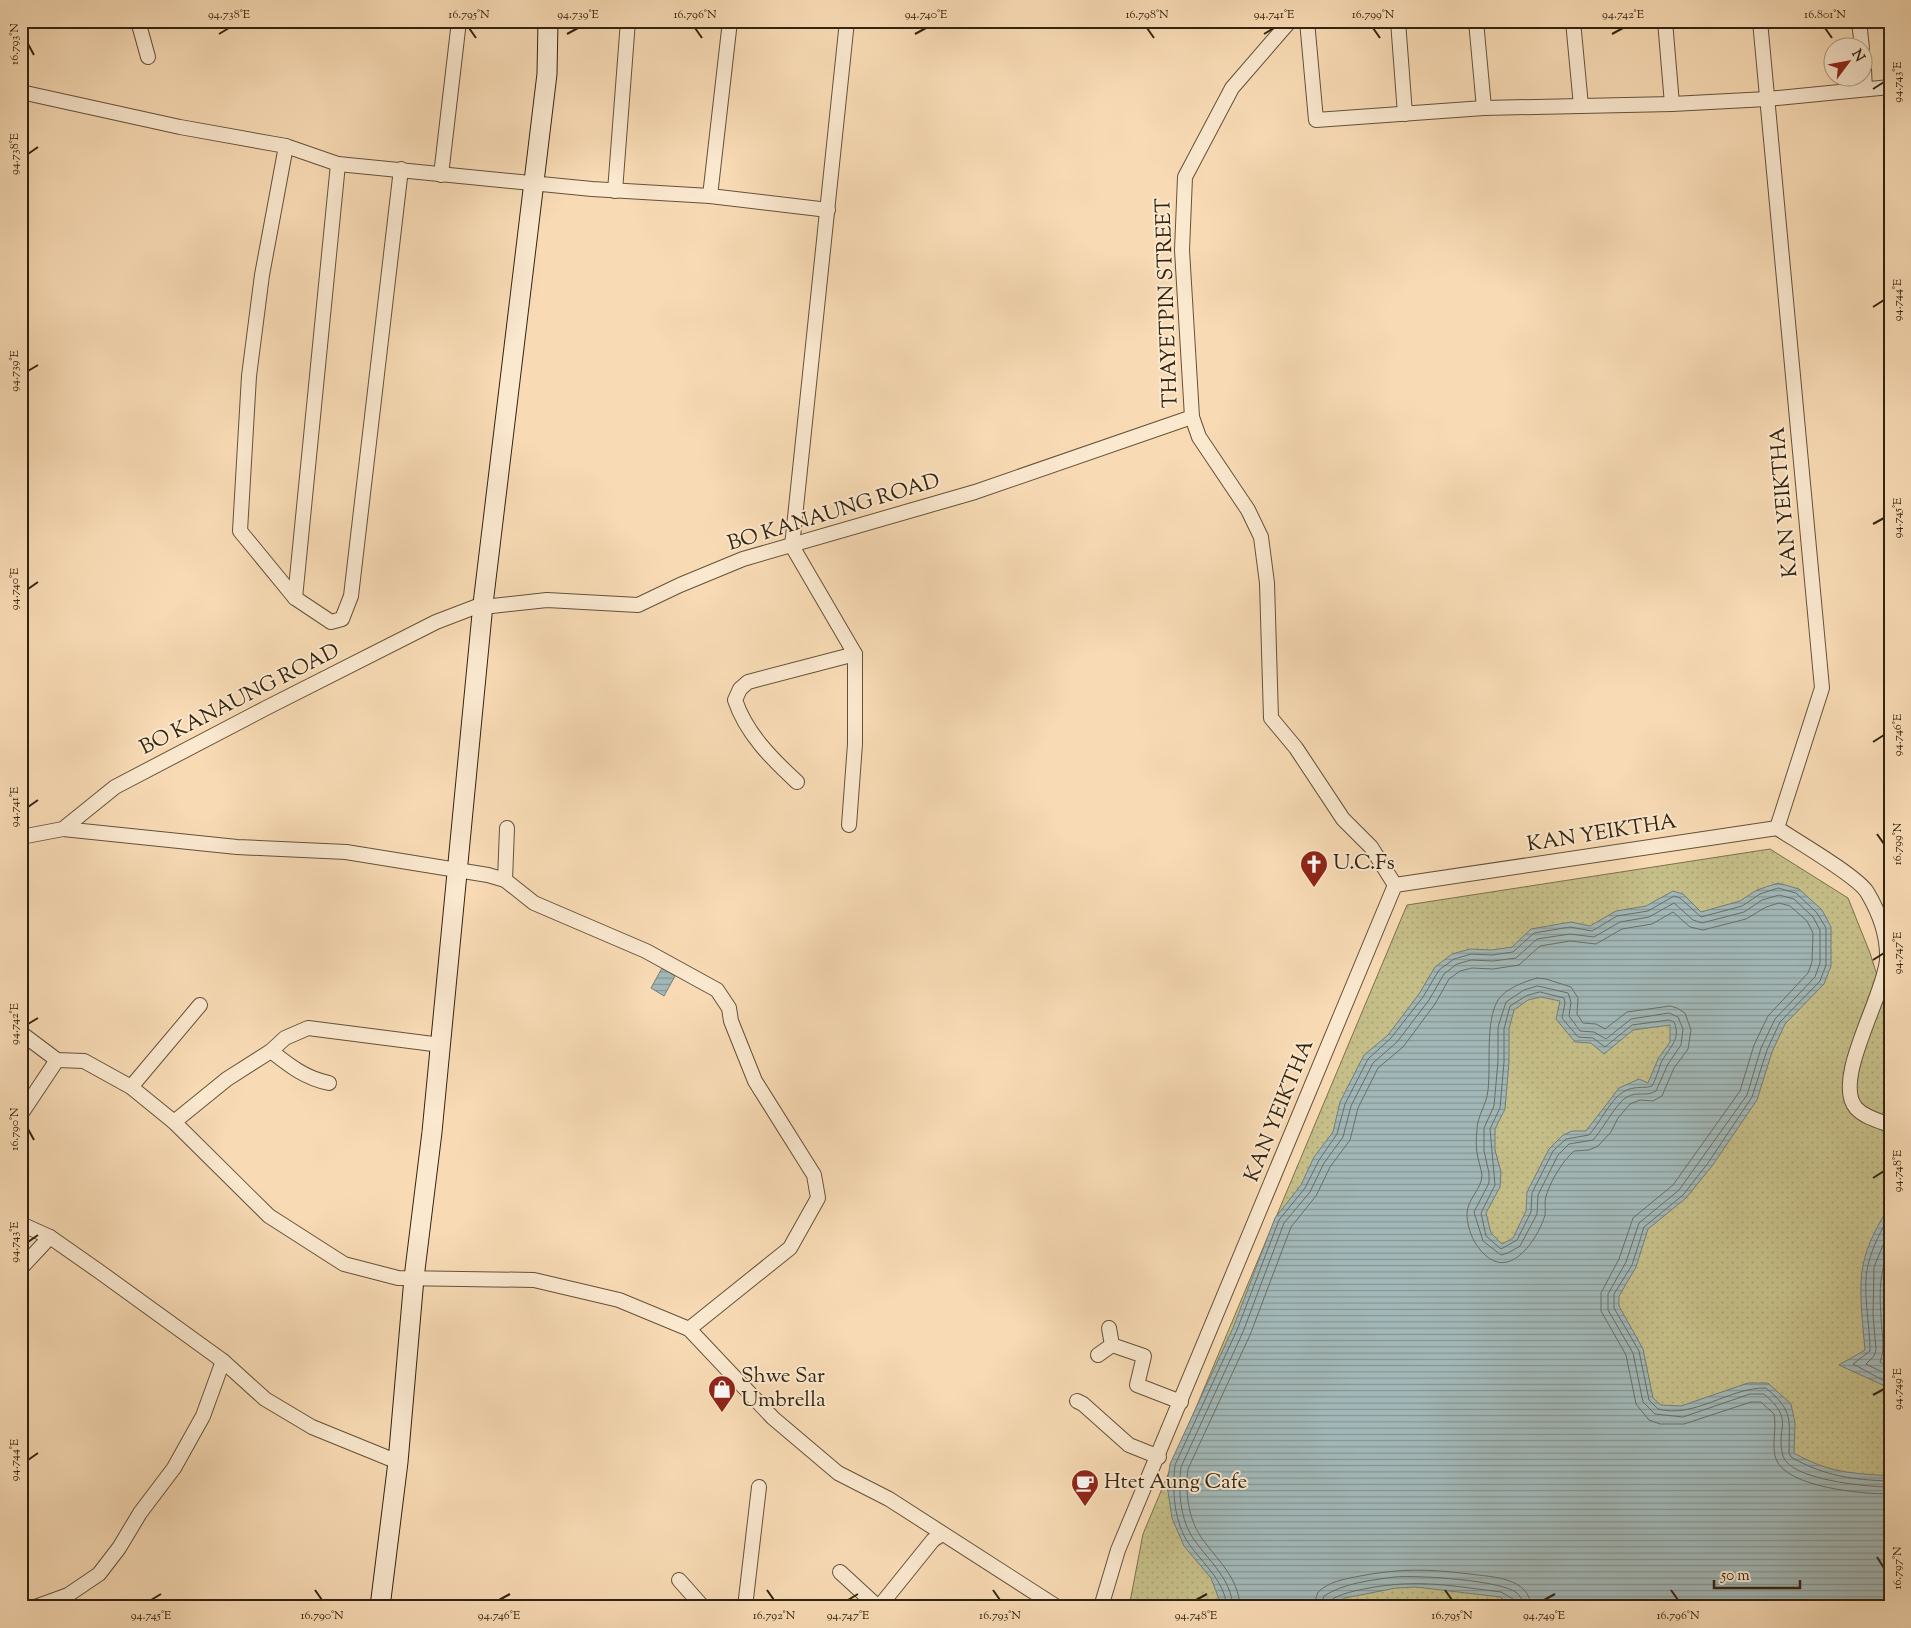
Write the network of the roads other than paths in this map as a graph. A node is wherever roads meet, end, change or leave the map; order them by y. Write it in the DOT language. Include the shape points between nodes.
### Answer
graph roads {
  1 [pos="138,21"];
  2 [pos="459,21"];
  3 [pos="548,21"];
  4 [pos="628,21"];
  5 [pos="730,21"];
  6 [pos="848,21"];
  7 [pos="1290,21"];
  8 [pos="1306,21"];
  9 [pos="1398,21"];
  10 [pos="1476,21"];
  11 [pos="1574,21"];
  12 [pos="1665,21"];
  13 [pos="1760,21"];
  14 [pos="1859,21"];
  15 [pos="1861,38"];
  16 [pos="148,57"];
  17 [pos="1890,86"];
  18 [pos="1865,89"];
  19 [pos="21,92"];
  20 [pos="1767,99"];
  21 [pos="1672,104"];
  22 [pos="1581,106"];
  23 [pos="1484,108"];
  24 [pos="1405,114"];
  25 [pos="286,146"];
  26 [pos="338,164"];
  27 [pos="402,169"];
  28 [pos="441,175"];
  29 [pos="532,184"];
  30 [pos="615,191"];
  31 [pos="710,196"];
  32 [pos="828,210"];
  33 [pos="1192,417"];
  34 [pos="792,546"];
  35 [pos="295,598"];
  36 [pos="483,605"];
  37 [pos="855,654"];
  38 [pos="797,782"];
  39 [pos="849,825"];
  40 [pos="507,828"];
  41 [pos="1777,828"];
  42 [pos="63,829"];
  43 [pos="21,837"];
  44 [pos="457,868"];
  45 [pos="505,880"];
  46 [pos="1395,885"];
  47 [pos="200,1005"];
  48 [pos="21,1034"];
  49 [pos="440,1044"];
  50 [pos="271,1051"];
  51 [pos="57,1060"];
  52 [pos="329,1083"];
  53 [pos="131,1087"];
  54 [pos="21,1114"];
  55 [pos="174,1122"];
  56 [pos="1890,1124"];
  57 [pos="21,1224"];
  58 [pos="50,1237"];
  59 [pos="21,1268"];
  60 [pos="414,1278"];
  61 [pos="1109,1328"];
  62 [pos="689,1329"];
  63 [pos="1112,1345"];
  64 [pos="1098,1355"];
  65 [pos="223,1361"];
  66 [pos="1077,1401"];
  67 [pos="1181,1402"];
  68 [pos="1159,1457"];
  69 [pos="398,1462"];
  70 [pos="759,1487"];
  71 [pos="942,1534"];
  72 [pos="840,1572"];
  73 [pos="679,1580"];
  74 [pos="35,1607"];
  75 [pos="380,1607"];
  76 [pos="703,1607"];
  77 [pos="744,1607"];
  78 [pos="878,1607"];
  79 [pos="1057,1607"];
  80 [pos="1101,1607"];
  1 -- 16 [label="street"];
  2 -- 28 [label="street"];
  3 -- 29 [label="street" via="548,74"];
  4 -- 30 [label="street"];
  5 -- 31 [label="street"];
  6 -- 32 [label="street"];
  7 -- 33 [label="street, THAYETPIN STREET" via="1232,88 1184,178 1182,250"];
  8 -- 24 [label="street" via="1316,120"];
  9 -- 24 [label="street"];
  10 -- 23 [label="street"];
  11 -- 22 [label="street"];
  12 -- 21 [label="street"];
  13 -- 20 [label="street, KAN YEIKTHA"];
  14 -- 15 [label="street"];
  17 -- 18 [label="street"];
  18 -- 20 [label="street"];
  19 -- 25 [label="street" via="180,127"];
  20 -- 21 [label="street"];
  20 -- 41 [label="street, KAN YEIKTHA" via="1822,688"];
  21 -- 22 [label="street"];
  22 -- 23 [label="street"];
  23 -- 24 [label="street"];
  25 -- 26 [label="street"];
  25 -- 35 [label="street" via="262,275 249,376 240,531"];
  26 -- 27 [label="street"];
  26 -- 35 [label="street"];
  27 -- 28 [label="street"];
  27 -- 35 [label="street" via="351,596 342,619 331,622"];
  28 -- 29 [label="street"];
  29 -- 30 [label="street"];
  29 -- 36 [label="street" via="509,405"];
  30 -- 31 [label="street"];
  31 -- 32 [label="street"];
  32 -- 34 [label="street"];
  33 -- 34 [label="street, BO KANAUNG ROAD" via="974,492"];
  33 -- 46 [label="street, THAYETPIN STREET" via="1199,437 1248,510 1261,537 1267,583 1271,718 1296,748 1343,819 1371,847"];
  34 -- 36 [label="street, BO KANAUNG ROAD" via="743,559 638,605 547,600"];
  34 -- 37 [label="street"];
  36 -- 42 [label="street, BO KANAUNG ROAD" via="436,622 124,782"];
  36 -- 44 [label="street"];
  37 -- 38 [label="street" via="748,682 735,700 741,718 769,755"];
  37 -- 39 [label="street" via="855,744"];
  40 -- 45 [label="street"];
  41 -- 46 [label="street, KAN YEIKTHA"];
  41 -- 56 [label="street" via="1865,889 1876,908 1886,936 1887,959 1878,998 1853,1061 1849,1093 1856,1107 1865,1115"];
  42 -- 43 [label="street, BO KANAUNG ROAD"];
  42 -- 44 [label="street" via="237,847 346,852"];
  44 -- 45 [label="street"];
  44 -- 49 [label="street"];
  45 -- 62 [label="street" via="534,903 646,951 717,990 730,1008 731,1021 755,1081 814,1175 818,1198 790,1248"];
  46 -- 67 [label="street, KAN YEIKTHA"];
  47 -- 53 [label="street"];
  48 -- 51 [label="street"];
  49 -- 50 [label="street" via="308,1028 284,1038"];
  49 -- 60 [label="street"];
  50 -- 52 [label="street" via="299,1073 312,1080"];
  50 -- 55 [label="street" via="227,1079"];
  51 -- 53 [label="street" via="84,1061"];
  51 -- 54 [label="street"];
  53 -- 55 [label="street"];
  55 -- 60 [label="street" via="268,1216 344,1264 398,1278"];
  57 -- 58 [label="street"];
  58 -- 59 [label="street"];
  58 -- 65 [label="street"];
  60 -- 62 [label="street" via="534,1280 619,1300"];
  60 -- 69 [label="street"];
  61 -- 63 [label="street"];
  62 -- 71 [label="street" via="773,1418 838,1473 889,1499"];
  63 -- 64 [label="street"];
  63 -- 67 [label="street" via="1144,1356 1137,1385"];
  65 -- 69 [label="street" via="264,1399 312,1427"];
  65 -- 74 [label="street" via="203,1416 174,1468 140,1513 119,1548 99,1574 68,1595"];
  66 -- 68 [label="street" via="1129,1445"];
  67 -- 68 [label="street, KAN YEIKTHA"];
  68 -- 80 [label="street, KAN YEIKTHA" via="1118,1550"];
  69 -- 75 [label="street"];
  70 -- 77 [label="street"];
  71 -- 78 [label="street" via="933,1540"];
  71 -- 79 [label="street"];
  72 -- 78 [label="street"];
  73 -- 76 [label="street"];
}
